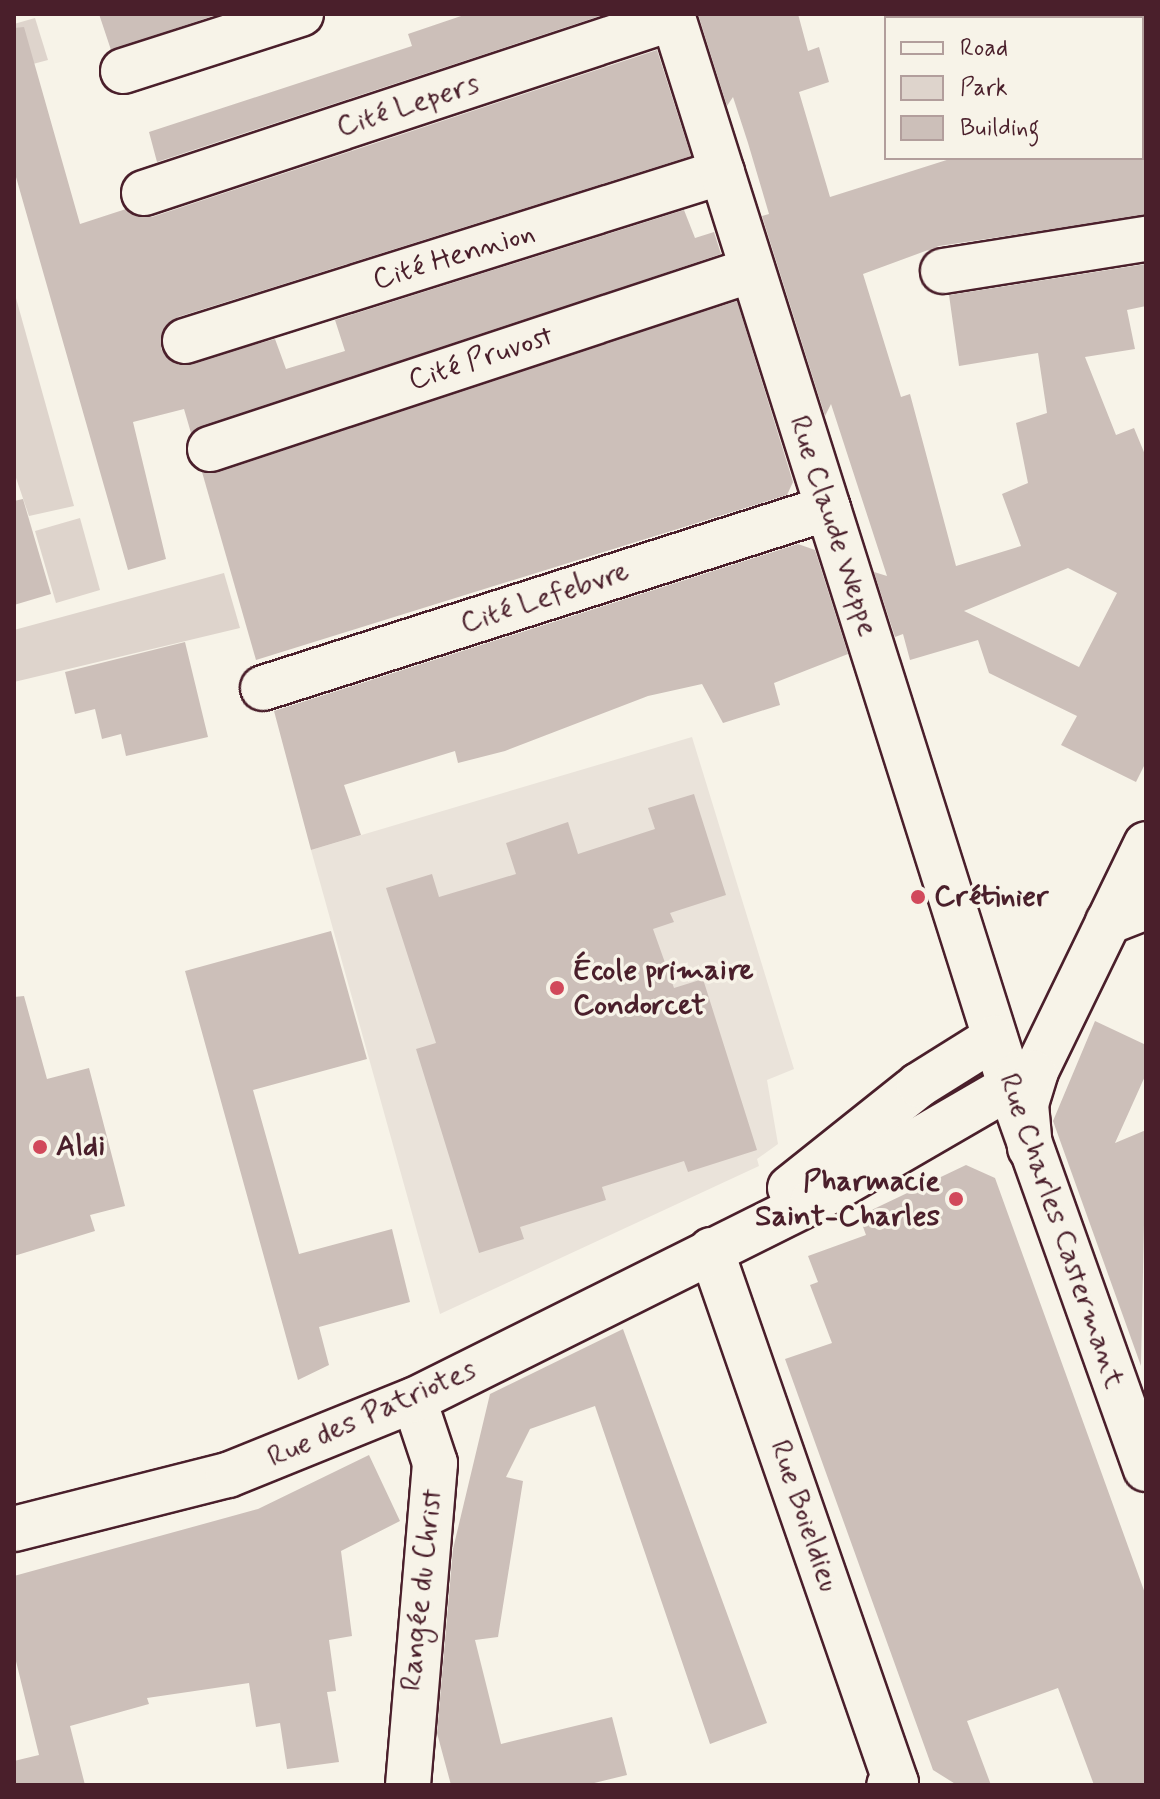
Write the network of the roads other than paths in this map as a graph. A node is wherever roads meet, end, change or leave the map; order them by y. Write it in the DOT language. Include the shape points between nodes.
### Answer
graph roads {
  1 [pos="301,14"];
  2 [pos="672,16"];
  3 [pos="123,71"];
  4 [pos="722,172"];
  5 [pos="144,193"];
  6 [pos="1146,239"];
  7 [pos="752,270"];
  8 [pos="943,271"];
  9 [pos="185,341"];
  10 [pos="210,449"];
  11 [pos="828,508"];
  12 [pos="263,688"];
  13 [pos="1146,844"];
  14 [pos="1127,914"];
  15 [pos="968,955"];
  16 [pos="1070,1002"];
  17 [pos="994,1038"];
  18 [pos="1023,1080"];
  19 [pos="711,1250"];
  20 [pos="414,1400"];
  21 [pos="1146,1469"];
  22 [pos="14,1529"];
  23 [pos="892,1784"];
  24 [pos="408,1785"];
  1 -- 3 [label="street"];
  2 -- 4 [label="street, Rue Claude Weppe"];
  2 -- 5 [label="street, Cité Lepers"];
  4 -- 7 [label="street, Rue Claude Weppe"];
  4 -- 9 [label="street, Cité Hennion"];
  6 -- 8 [label="street"];
  7 -- 10 [label="street, Cité Pruvost"];
  7 -- 11 [label="street, Rue Claude Weppe"];
  11 -- 12 [label="street, Cité Lefebvre"];
  11 -- 15 [label="street, Rue Claude Weppe"];
  13 -- 14 [label="street, Rue Charles Castermant"];
  14 -- 16 [label="street, Rue Charles Castermant"];
  15 -- 16 [label="street" via="996,1007 1018,1022 1043,1021"];
  15 -- 17 [label="street, Rue Claude Weppe"];
  16 -- 18 [label="street, Rue Charles Castermant"];
  17 -- 18 [label="street, Rue Charles Castermant"];
  17 -- 19 [label="street, Rue des Patriotes" via="919,1085"];
  18 -- 19 [label="street, Rue des Patriotes"];
  18 -- 21 [label="street, Rue Charles Castermant" via="1030,1148"];
  19 -- 20 [label="street, Rue des Patriotes"];
  19 -- 23 [label="street, Rue Boieldieu"];
  20 -- 22 [label="street, Rue des Patriotes" via="228,1475"];
  20 -- 24 [label="street, Rangée du Christ" via="435,1463"];
}
